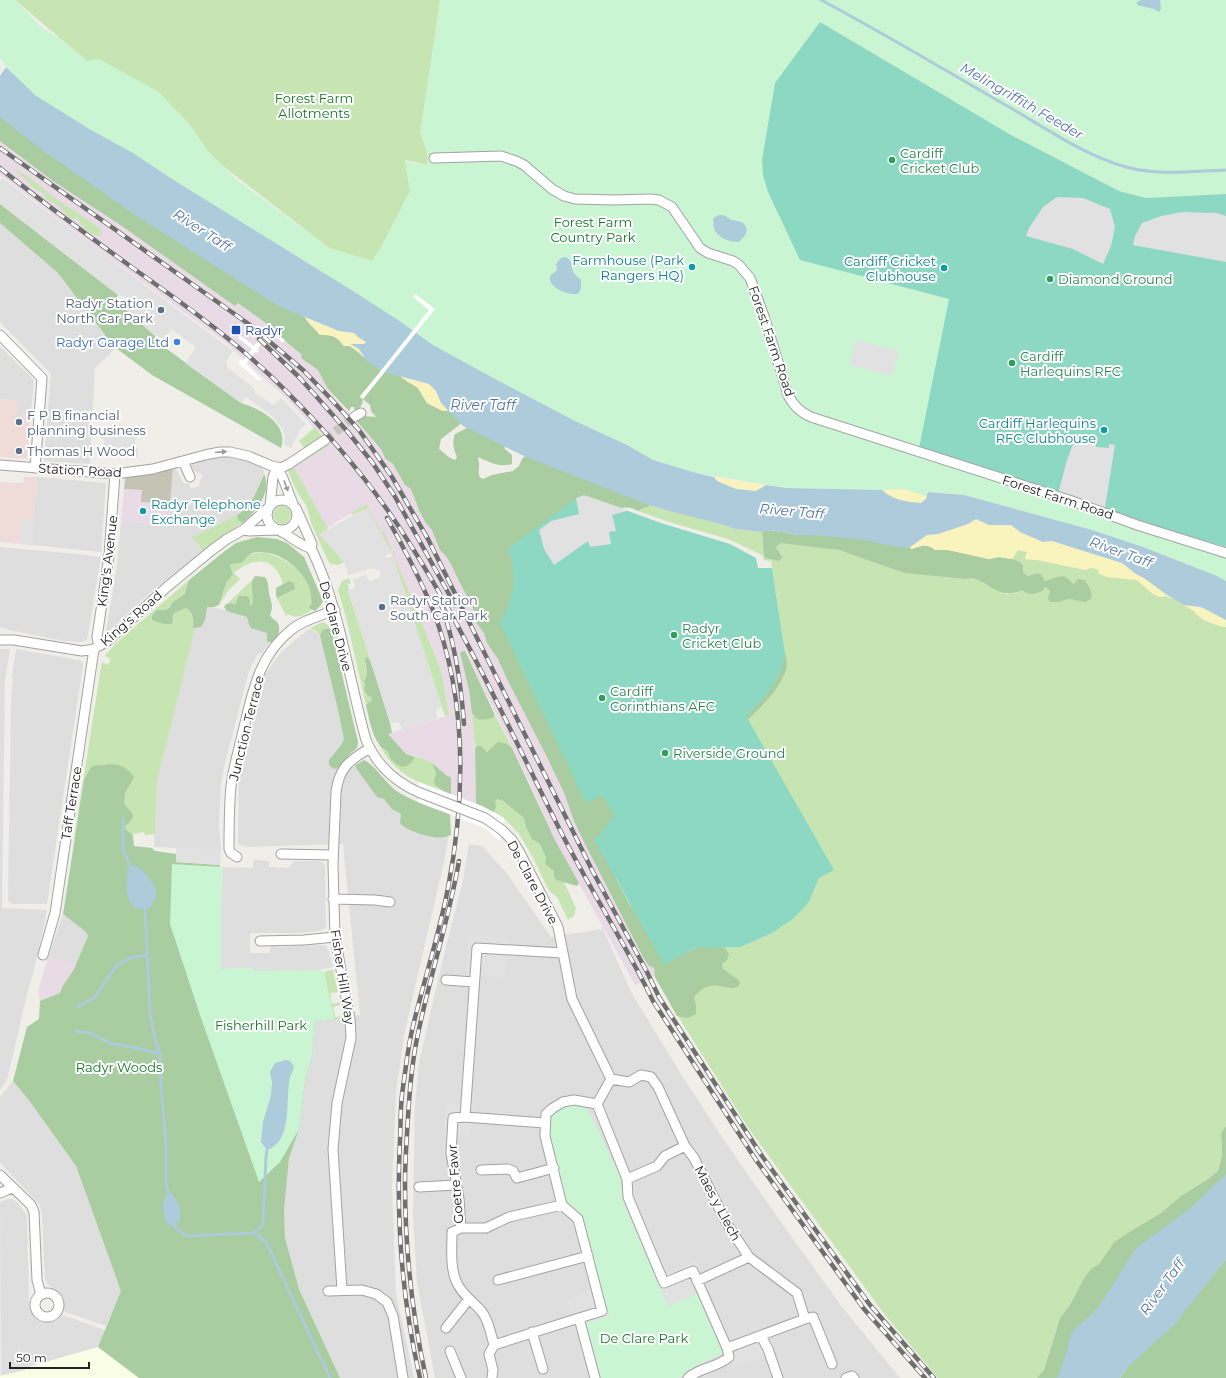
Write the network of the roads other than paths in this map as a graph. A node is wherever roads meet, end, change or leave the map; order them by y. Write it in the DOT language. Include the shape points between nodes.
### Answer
graph roads {
  1 [pos="434,158"];
  2 [pos="0,335"];
  3 [pos="325,440"];
  4 [pos="183,461"];
  5 [pos="0,465"];
  6 [pos="35,468"];
  7 [pos="277,469"];
  8 [pos="115,474"];
  9 [pos="190,477"];
  10 [pos="294,506"];
  11 [pos="269,507"];
  12 [pos="243,530"];
  13 [pos="278,530"];
  14 [pos="311,548"];
  15 [pos="1226,554"];
  16 [pos="335,610"];
  17 [pos="0,640"];
  18 [pos="97,648"];
  19 [pos="370,748"];
  20 [pos="281,854"];
  21 [pos="333,855"];
  22 [pos="237,857"];
  23 [pos="333,899"];
  24 [pos="390,902"];
  25 [pos="335,937"];
  26 [pos="260,941"];
  27 [pos="562,953"];
  28 [pos="43,955"];
  29 [pos="446,980"];
  30 [pos="474,982"];
  31 [pos="611,1078"];
  32 [pos="597,1104"];
  33 [pos="465,1117"];
  34 [pos="545,1123"];
  35 [pos="685,1146"];
  36 [pos="554,1168"];
  37 [pos="482,1170"];
  38 [pos="0,1175"];
  39 [pos="627,1178"];
  40 [pos="456,1185"];
  41 [pos="419,1187"];
  42 [pos="12,1188"];
  43 [pos="0,1194"];
  44 [pos="562,1205"];
  45 [pos="461,1228"];
  46 [pos="588,1256"];
  47 [pos="749,1257"];
  48 [pos="498,1280"];
  49 [pos="697,1281"];
  50 [pos="342,1290"];
  51 [pos="328,1291"];
  52 [pos="41,1295"];
  53 [pos="469,1299"];
  54 [pos="579,1318"];
  55 [pos="805,1319"];
  56 [pos="446,1328"];
  57 [pos="532,1332"];
  58 [pos="761,1336"];
  59 [pos="494,1345"];
  60 [pos="727,1348"];
  61 [pos="450,1351"];
  62 [pos="832,1364"];
  63 [pos="543,1369"];
  64 [pos="404,1378"];
  65 [pos="461,1378"];
  66 [pos="492,1378"];
  67 [pos="595,1378"];
  68 [pos="688,1378"];
  69 [pos="778,1378"];
  70 [pos="846,1378"];
  71 [pos="854,1378"];
  1 -- 15 [label="street, Forest Farm Road" via="501,156 524,166 552,190 564,196 575,199 650,199 659,200 672,207 700,248 733,261 750,278 788,395 794,406 811,417 1069,500"];
  2 -- 6 [label="street" via="42,378"];
  3 -- 7 [label="street"];
  4 -- 7 [label="street, Station Road, one-way" via="230,452 248,456"];
  4 -- 8 [label="street, Station Road" via="152,469"];
  4 -- 9 [label="street"];
  5 -- 6 [label="street, Station Road"];
  6 -- 8 [label="street, Station Road"];
  7 -- 10 [label="street, one-way"];
  7 -- 11 [label="street" via="273,477"];
  8 -- 18 [label="street, King's Avenue" via="109,556"];
  10 -- 11 [label="street" via="288,501 279,500"];
  10 -- 13 [label="street" via="298,513 296,523 289,529"];
  10 -- 14 [label="street, De Clare Drive" via="312,544"];
  11 -- 12 [label="street, King's Road"];
  11 -- 13 [label="street" via="267,520"];
  12 -- 13 [label="street"];
  12 -- 18 [label="street, King's Road" via="212,550"];
  13 -- 14 [label="street" via="305,548"];
  14 -- 16 [label="street, De Clare Drive"];
  16 -- 19 [label="street, De Clare Drive" via="363,730"];
  16 -- 22 [label="street, Junction Terrace" via="292,630 272,651 259,672 231,784 229,849"];
  17 -- 18 [label="street, King's Road" via="82,651"];
  18 -- 28 [label="street, Taff Terrace" via="55,913"];
  19 -- 21 [label="street, Fisher Hill Way" via="348,763 340,774 336,792"];
  19 -- 27 [label="street, De Clare Drive, bridge" via="377,760 401,784 486,818 512,840 560,932"];
  20 -- 21 [label="street"];
  21 -- 23 [label="street, Fisher Hill Way"];
  23 -- 24 [label="street"];
  23 -- 25 [label="street, Fisher Hill Way"];
  25 -- 26 [label="street"];
  25 -- 50 [label="street, Fisher Hill Way" via="351,1031 337,1103 333,1149"];
  27 -- 30 [label="street" via="477,948"];
  27 -- 31 [label="street, De Clare Drive" via="572,999"];
  29 -- 30 [label="street"];
  30 -- 33 [label="street"];
  31 -- 32 [label="street"];
  31 -- 35 [label="street, Maes y Llech" via="628,1082 641,1075 651,1077 658,1086"];
  32 -- 34 [label="street" via="574,1100 563,1102 546,1114"];
  32 -- 39 [label="street"];
  33 -- 34 [label="street"];
  33 -- 40 [label="street, Goetre Fawr" via="453,1118 450,1153"];
  34 -- 36 [label="street" via="545,1136"];
  35 -- 39 [label="street" via="665,1156 657,1166"];
  35 -- 47 [label="street, Maes y Llech" via="694,1158 727,1224"];
  36 -- 37 [label="street" via="517,1178 513,1171 508,1169"];
  36 -- 44 [label="street"];
  38 -- 42 [label="street"];
  39 -- 49 [label="street" via="628,1198 664,1283 693,1271"];
  40 -- 41 [label="street"];
  40 -- 45 [label="street, Goetre Fawr"];
  42 -- 43 [label="street"];
  42 -- 52 [label="street" via="31,1205 34,1212 37,1280"];
  44 -- 45 [label="street" via="508,1217 486,1228"];
  44 -- 46 [label="street" via="578,1219"];
  45 -- 53 [label="street, Goetre Fawr" via="452,1232 452,1270 456,1282"];
  46 -- 48 [label="street"];
  46 -- 54 [label="street" via="602,1311"];
  47 -- 49 [label="street"];
  47 -- 55 [label="street, Maes y Llech" via="797,1293"];
  49 -- 60 [label="street"];
  50 -- 51 [label="street"];
  50 -- 64 [label="street" via="362,1290 376,1294 387,1302 393,1316"];
  53 -- 56 [label="street"];
  53 -- 59 [label="street, Goetre Fawr" via="483,1314"];
  54 -- 57 [label="street"];
  54 -- 67 [label="street"];
  55 -- 58 [label="street"];
  55 -- 62 [label="street" via="813,1317"];
  57 -- 59 [label="street"];
  57 -- 63 [label="street"];
  58 -- 60 [label="street"];
  58 -- 69 [label="street"];
  59 -- 66 [label="street, Goetre Fawr" via="489,1354"];
  60 -- 68 [label="street" via="729,1357 723,1363 702,1369"];
  61 -- 65 [label="street"];
  70 -- 71 [label="street"];
}
